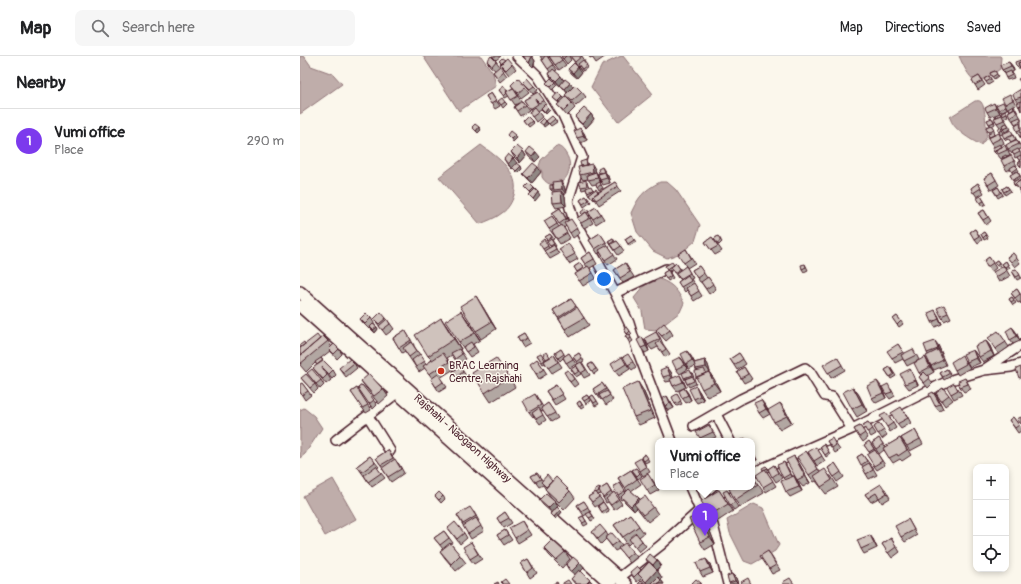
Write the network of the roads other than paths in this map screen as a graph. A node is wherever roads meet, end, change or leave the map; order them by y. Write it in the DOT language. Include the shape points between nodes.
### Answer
graph roads {
  1 [pos="517,56"];
  2 [pos="666,269"];
  3 [pos="300,292"];
  4 [pos="615,293"];
  5 [pos="300,306"];
  6 [pos="1021,345"];
  7 [pos="1021,364"];
  8 [pos="984,370"];
  9 [pos="397,393"];
  10 [pos="716,414"];
  11 [pos="368,416"];
  12 [pos="694,426"];
  13 [pos="852,430"];
  14 [pos="671,438"];
  15 [pos="728,438"];
  16 [pos="336,440"];
  17 [pos="390,451"];
  18 [pos="755,472"];
  19 [pos="691,490"];
  20 [pos="724,490"];
  21 [pos="700,510"];
  22 [pos="567,538"];
  23 [pos="612,582"];
  24 [pos="728,584"];
  1 -- 4 [label="street" via="538,76 563,115 582,157 568,201 573,218"];
  2 -- 4 [label="street"];
  3 -- 22 [label="main road, Rajshahi - Naogaon Highway"];
  4 -- 14 [label="street" via="629,322"];
  5 -- 9 [label="main road, Rajshahi - Naogaon Highway"];
  6 -- 8 [label="street"];
  7 -- 8 [label="street"];
  8 -- 13 [label="street" via="948,381"];
  9 -- 11 [label="street"];
  9 -- 22 [label="main road, Rajshahi - Naogaon Highway"];
  10 -- 12 [label="street"];
  10 -- 13 [label="street" via="805,368 825,396 832,396"];
  10 -- 15 [label="street"];
  11 -- 16 [label="street"];
  11 -- 17 [label="street"];
  13 -- 18 [label="street"];
  19 -- 21 [label="street"];
  20 -- 21 [label="street"];
  21 -- 23 [label="street" via="661,545"];
  21 -- 24 [label="street" via="714,524"];
  22 -- 23 [label="main road, Rajshahi - Naogaon Highway"];
}
